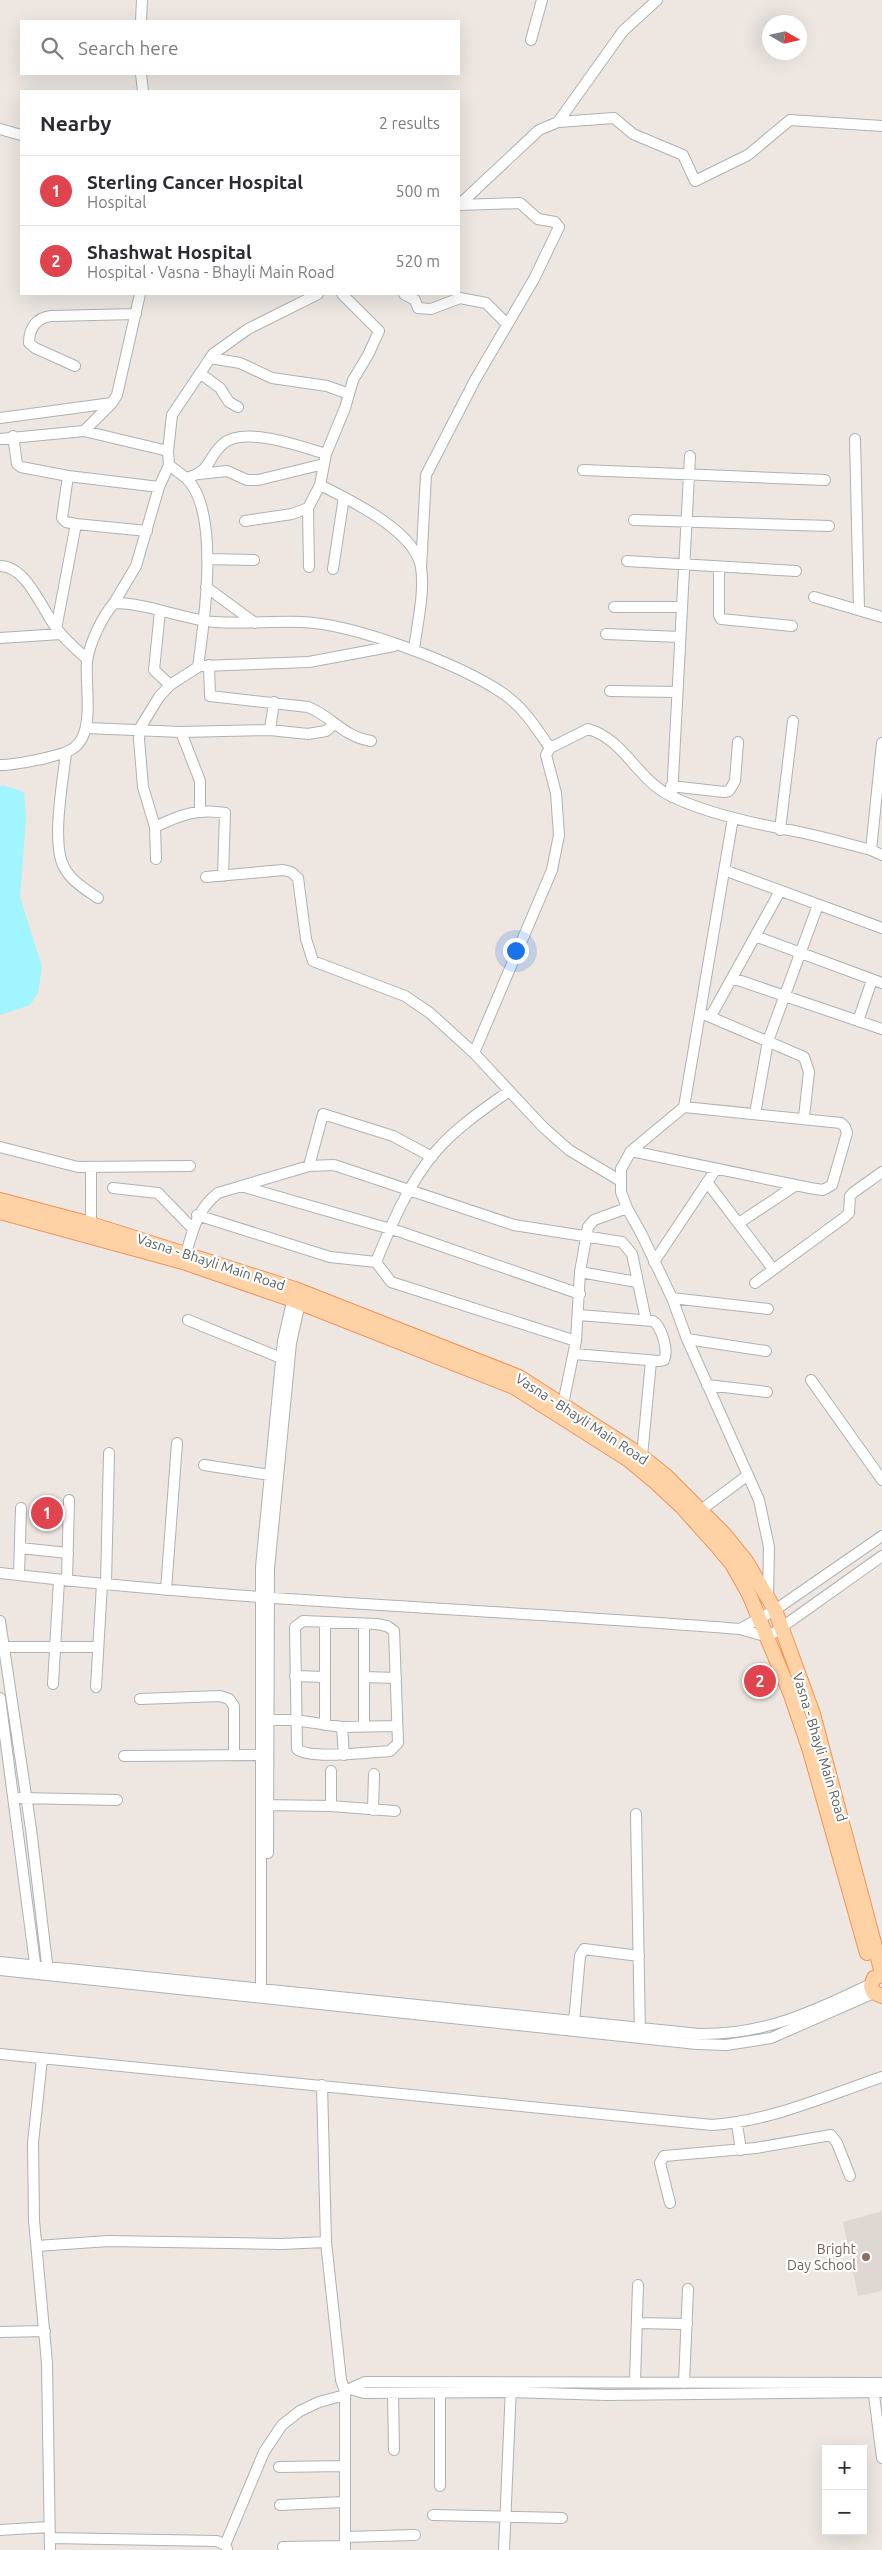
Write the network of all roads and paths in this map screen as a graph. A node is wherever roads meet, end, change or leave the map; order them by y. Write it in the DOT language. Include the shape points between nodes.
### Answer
graph roads {
  1 [pos="142,0"];
  2 [pos="542,0"];
  3 [pos="657,0"];
  4 [pos="142,20"];
  5 [pos="531,40"];
  6 [pos="142,75"];
  7 [pos="142,90"];
  8 [pos="558,122"];
  9 [pos="882,126"];
  10 [pos="0,129"];
  11 [pos="20,135"];
  12 [pos="460,204"];
  13 [pos="460,205"];
  14 [pos="343,295"];
  15 [pos="406,295"];
  16 [pos="315,296"];
  17 [pos="139,298"];
  18 [pos="136,314"];
  19 [pos="507,324"];
  20 [pos="210,358"];
  21 [pos="75,366"];
  22 [pos="201,374"];
  23 [pos="349,394"];
  24 [pos="112,403"];
  25 [pos="238,407"];
  26 [pos="0,418"];
  27 [pos="84,430"];
  28 [pos="13,436"];
  29 [pos="0,438"];
  30 [pos="856,439"];
  31 [pos="168,450"];
  32 [pos="690,456"];
  33 [pos="325,459"];
  34 [pos="169,465"];
  35 [pos="583,470"];
  36 [pos="199,474"];
  37 [pos="689,475"];
  38 [pos="68,476"];
  39 [pos="186,478"];
  40 [pos="825,480"];
  41 [pos="320,485"];
  42 [pos="159,487"];
  43 [pos="344,497"];
  44 [pos="308,508"];
  45 [pos="634,520"];
  46 [pos="246,521"];
  47 [pos="686,523"];
  48 [pos="76,524"];
  49 [pos="829,526"];
  50 [pos="147,531"];
  51 [pos="207,559"];
  52 [pos="254,560"];
  53 [pos="627,561"];
  54 [pos="684,564"];
  55 [pos="0,566"];
  56 [pos="309,567"];
  57 [pos="719,567"];
  58 [pos="421,568"];
  59 [pos="333,569"];
  60 [pos="796,571"];
  61 [pos="206,587"];
  62 [pos="814,597"];
  63 [pos="114,603"];
  64 [pos="614,607"];
  65 [pos="681,607"];
  66 [pos="859,609"];
  67 [pos="160,611"];
  68 [pos="882,617"];
  69 [pos="204,620"];
  70 [pos="255,623"];
  71 [pos="792,626"];
  72 [pos="59,632"];
  73 [pos="606,634"];
  74 [pos="680,637"];
  75 [pos="0,638"];
  76 [pos="398,645"];
  77 [pos="414,650"];
  78 [pos="88,659"];
  79 [pos="209,665"];
  80 [pos="198,667"];
  81 [pos="170,685"];
  82 [pos="610,691"];
  83 [pos="676,692"];
  84 [pos="274,702"];
  85 [pos="793,721"];
  86 [pos="334,724"];
  87 [pos="87,728"];
  88 [pos="140,728"];
  89 [pos="270,730"];
  90 [pos="181,732"];
  91 [pos="371,741"];
  92 [pos="738,742"];
  93 [pos="882,743"];
  94 [pos="555,746"];
  95 [pos="66,752"];
  96 [pos="0,765"];
  97 [pos="672,791"];
  98 [pos="879,806"];
  99 [pos="200,811"];
  100 [pos="733,818"];
  101 [pos="155,827"];
  102 [pos="780,830"];
  103 [pos="871,850"];
  104 [pos="882,855"];
  105 [pos="156,859"];
  106 [pos="724,870"];
  107 [pos="223,876"];
  108 [pos="206,877"];
  109 [pos="780,890"];
  110 [pos="98,898"];
  111 [pos="818,905"];
  112 [pos="882,928"];
  113 [pos="755,936"];
  114 [pos="799,953"];
  115 [pos="732,978"];
  116 [pos="877,981"];
  117 [pos="784,996"];
  118 [pos="701,1013"];
  119 [pos="712,1016"];
  120 [pos="858,1021"];
  121 [pos="882,1029"];
  122 [pos="768,1041"];
  123 [pos="474,1053"];
  124 [pos="509,1091"];
  125 [pos="684,1107"];
  126 [pos="755,1114"];
  127 [pos="804,1118"];
  128 [pos="0,1147"];
  129 [pos="631,1151"];
  130 [pos="432,1157"];
  131 [pos="190,1166"];
  132 [pos="309,1166"];
  133 [pos="92,1168"];
  134 [pos="716,1168"];
  135 [pos="882,1172"];
  136 [pos="619,1180"];
  137 [pos="707,1182"];
  138 [pos="796,1185"];
  139 [pos="241,1186"];
  140 [pos="113,1188"];
  141 [pos="408,1192"];
  142 [pos="0,1200"];
  143 [pos="626,1208"];
  144 [pos="0,1212"];
  145 [pos="197,1216"];
  146 [pos="91,1224"];
  147 [pos="739,1224"];
  148 [pos="193,1229"];
  149 [pos="389,1230"];
  150 [pos="586,1236"];
  151 [pos="185,1258"];
  152 [pos="376,1262"];
  153 [pos="654,1262"];
  154 [pos="773,1268"];
  155 [pos="580,1272"];
  156 [pos="637,1282"];
  157 [pos="755,1282"];
  158 [pos="580,1294"];
  159 [pos="298,1296"];
  160 [pos="672,1298"];
  161 [pos="768,1309"];
  162 [pos="579,1314"];
  163 [pos="188,1320"];
  164 [pos="646,1320"];
  165 [pos="687,1339"];
  166 [pos="576,1341"];
  167 [pos="766,1350"];
  168 [pos="574,1354"];
  169 [pos="281,1358"];
  170 [pos="651,1361"];
  171 [pos="811,1380"];
  172 [pos="707,1385"];
  173 [pos="767,1392"];
  174 [pos="563,1404"];
  175 [pos="178,1443"];
  176 [pos="109,1453"];
  177 [pos="642,1456"];
  178 [pos="204,1465"];
  179 [pos="270,1475"];
  180 [pos="748,1475"];
  181 [pos="882,1480"];
  182 [pos="69,1500"];
  183 [pos="21,1508"];
  184 [pos="701,1510"];
  185 [pos="882,1536"];
  186 [pos="20,1548"];
  187 [pos="68,1553"];
  188 [pos="882,1556"];
  189 [pos="0,1573"];
  190 [pos="19,1575"];
  191 [pos="63,1580"];
  192 [pos="104,1584"];
  193 [pos="166,1590"];
  194 [pos="768,1597"];
  195 [pos="265,1598"];
  196 [pos="775,1610"];
  197 [pos="760,1620"];
  198 [pos="0,1621"];
  199 [pos="325,1622"];
  200 [pos="364,1624"];
  201 [pos="781,1628"];
  202 [pos="740,1629"];
  203 [pos="768,1637"];
  204 [pos="2,1647"];
  205 [pos="55,1647"];
  206 [pos="98,1647"];
  207 [pos="295,1676"];
  208 [pos="325,1677"];
  209 [pos="364,1677"];
  210 [pos="396,1678"];
  211 [pos="53,1684"];
  212 [pos="96,1687"];
  213 [pos="0,1698"];
  214 [pos="140,1699"];
  215 [pos="265,1720"];
  216 [pos="295,1720"];
  217 [pos="325,1725"];
  218 [pos="397,1726"];
  219 [pos="342,1727"];
  220 [pos="364,1727"];
  221 [pos="234,1754"];
  222 [pos="265,1755"];
  223 [pos="344,1755"];
  224 [pos="124,1756"];
  225 [pos="331,1771"];
  226 [pos="374,1774"];
  227 [pos="14,1798"];
  228 [pos="26,1798"];
  229 [pos="117,1800"];
  230 [pos="264,1805"];
  231 [pos="331,1806"];
  232 [pos="374,1810"];
  233 [pos="394,1811"];
  234 [pos="636,1814"];
  235 [pos="639,1956"];
  236 [pos="0,1962"];
  237 [pos="0,1970"];
  238 [pos="36,1970"];
  239 [pos="48,1971"];
  240 [pos="878,1988"];
  241 [pos="265,1993"];
  242 [pos="574,2022"];
  243 [pos="640,2034"];
  244 [pos="0,2054"];
  245 [pos="42,2059"];
  246 [pos="882,2077"];
  247 [pos="322,2085"];
  248 [pos="737,2124"];
  249 [pos="741,2150"];
  250 [pos="850,2176"];
  251 [pos="670,2203"];
  252 [pos="326,2242"];
  253 [pos="37,2246"];
  254 [pos="638,2285"];
  255 [pos="688,2289"];
  256 [pos="637,2323"];
  257 [pos="687,2324"];
  258 [pos="45,2331"];
  259 [pos="0,2332"];
  260 [pos="513,2381"];
  261 [pos="636,2382"];
  262 [pos="684,2383"];
  263 [pos="878,2387"];
  264 [pos="347,2392"];
  265 [pos="440,2392"];
  266 [pos="510,2392"];
  267 [pos="393,2393"];
  268 [pos="394,2450"];
  269 [pos="882,2458"];
  270 [pos="344,2466"];
  271 [pos="279,2467"];
  272 [pos="440,2486"];
  273 [pos="344,2502"];
  274 [pos="280,2505"];
  275 [pos="433,2515"];
  276 [pos="505,2518"];
  277 [pos="562,2518"];
  278 [pos="50,2527"];
  279 [pos="0,2530"];
  280 [pos="414,2535"];
  281 [pos="50,2538"];
  282 [pos="345,2544"];
  283 [pos="226,2547"];
  284 [pos="284,2547"];
  285 [pos="305,2548"];
  286 [pos="50,2550"];
  287 [pos="504,2550"];
  1 -- 4 [label="street"];
  2 -- 5 [label="street"];
  3 -- 8 [label="street" via="623,31"];
  6 -- 7 [label="street"];
  8 -- 9 [label="street" via="614,118 633,134 681,154 695,181 748,155 790,120 800,118"];
  8 -- 12 [label="street" via="539,130"];
  10 -- 11 [label="street"];
  13 -- 19 [label="street" via="520,203 538,219 555,222 559,227 534,279"];
  14 -- 23 [label="street" via="379,331"];
  15 -- 19 [label="street" via="415,300 418,308 432,308 460,298 486,303"];
  16 -- 20 [label="street" via="248,329"];
  17 -- 18 [label="street"];
  18 -- 21 [label="street" via="51,316 36,322 29,332 29,342 34,348"];
  18 -- 24 [label="street" via="117,395"];
  19 -- 58 [label="street" via="426,475"];
  20 -- 22 [label="street"];
  20 -- 23 [label="street" via="240,364 272,378 328,386"];
  22 -- 25 [label="street"];
  22 -- 31 [label="street" via="172,415"];
  23 -- 33 [label="street"];
  24 -- 26 [label="street"];
  24 -- 27 [label="street"];
  27 -- 28 [label="street"];
  27 -- 31 [label="street"];
  28 -- 29 [label="street"];
  28 -- 38 [label="street" via="17,464 21,467"];
  30 -- 66 [label="street"];
  31 -- 34 [label="street"];
  32 -- 37 [label="street"];
  33 -- 36 [label="street" via="258,480 247,480 227,471"];
  33 -- 36 [label="street" via="278,440 237,438 225,442"];
  33 -- 41 [label="street"];
  34 -- 39 [label="street"];
  34 -- 42 [label="street"];
  35 -- 37 [label="street"];
  36 -- 39 [label="street"];
  37 -- 40 [label="street"];
  37 -- 47 [label="street"];
  38 -- 42 [label="street"];
  38 -- 48 [label="street" via="62,518"];
  39 -- 51 [label="street" via="201,501"];
  41 -- 43 [label="street"];
  41 -- 44 [label="street"];
  42 -- 50 [label="street"];
  43 -- 58 [label="street" via="389,525 413,546"];
  43 -- 59 [label="street"];
  44 -- 46 [label="street" via="292,514"];
  44 -- 56 [label="street"];
  45 -- 47 [label="street"];
  47 -- 49 [label="street"];
  47 -- 54 [label="street"];
  48 -- 50 [label="street"];
  48 -- 72 [label="street"];
  50 -- 63 [label="street" via="136,566"];
  51 -- 52 [label="street"];
  51 -- 61 [label="street"];
  53 -- 54 [label="street"];
  54 -- 57 [label="street"];
  54 -- 65 [label="street"];
  55 -- 72 [label="street" via="8,566 21,574"];
  57 -- 60 [label="street"];
  57 -- 71 [label="street" via="721,620"];
  58 -- 77 [label="street"];
  61 -- 69 [label="street"];
  61 -- 70 [label="street"];
  62 -- 66 [label="street"];
  63 -- 67 [label="street"];
  63 -- 78 [label="street" via="99,628"];
  64 -- 65 [label="street"];
  65 -- 74 [label="street"];
  66 -- 68 [label="street"];
  67 -- 69 [label="street"];
  67 -- 81 [label="street" via="154,670"];
  69 -- 70 [label="street"];
  69 -- 80 [label="street"];
  70 -- 76 [label="street" via="314,623"];
  72 -- 75 [label="street"];
  72 -- 78 [label="street"];
  73 -- 74 [label="street"];
  74 -- 83 [label="street"];
  76 -- 77 [label="street"];
  76 -- 79 [label="street" via="309,662"];
  77 -- 94 [label="street" via="504,694"];
  78 -- 87 [label="street"];
  79 -- 80 [label="street"];
  79 -- 84 [label="street" via="210,696"];
  80 -- 81 [label="street"];
  81 -- 88 [label="street"];
  82 -- 83 [label="street"];
  83 -- 97 [label="street"];
  84 -- 86 [label="street" via="308,707"];
  84 -- 89 [label="street"];
  85 -- 102 [label="street"];
  86 -- 89 [label="street" via="326,731 308,734"];
  86 -- 91 [label="street" via="356,738"];
  87 -- 88 [label="street"];
  87 -- 95 [label="street" via="75,747"];
  88 -- 90 [label="street"];
  88 -- 101 [label="street" via="143,787"];
  89 -- 90 [label="street"];
  90 -- 99 [label="street" via="200,781"];
  92 -- 97 [label="street" via="735,781 729,791"];
  93 -- 98 [label="street"];
  94 -- 97 [label="street" via="588,729 600,732 618,745 657,789"];
  94 -- 123 [label="street" via="546,755 556,793 559,835 552,870"];
  95 -- 96 [label="street"];
  95 -- 110 [label="street" via="58,829 60,857 73,881"];
  97 -- 100 [label="street"];
  98 -- 103 [label="street"];
  99 -- 101 [label="street" via="184,814"];
  99 -- 107 [label="street" via="225,813"];
  100 -- 102 [label="street"];
  100 -- 106 [label="street"];
  101 -- 105 [label="street"];
  102 -- 103 [label="street"];
  103 -- 104 [label="street"];
  106 -- 109 [label="street"];
  106 -- 118 [label="street"];
  107 -- 108 [label="street"];
  107 -- 123 [label="street" via="291,872 298,878 306,939 313,961 405,996 430,1013"];
  109 -- 111 [label="street"];
  109 -- 113 [label="street"];
  111 -- 112 [label="street"];
  111 -- 114 [label="street"];
  113 -- 114 [label="street"];
  113 -- 115 [label="street"];
  114 -- 116 [label="street"];
  114 -- 117 [label="street"];
  115 -- 117 [label="street"];
  115 -- 119 [label="street"];
  116 -- 120 [label="street"];
  117 -- 120 [label="street"];
  117 -- 122 [label="street"];
  118 -- 119 [label="street"];
  118 -- 125 [label="street"];
  119 -- 122 [label="street"];
  120 -- 121 [label="street"];
  122 -- 126 [label="street"];
  122 -- 127 [label="street" via="804,1057 808,1063"];
  123 -- 124 [label="street"];
  124 -- 130 [label="street" via="474,1115"];
  124 -- 136 [label="street" via="569,1150"];
  125 -- 126 [label="street"];
  125 -- 129 [label="street"];
  126 -- 127 [label="street"];
  127 -- 138 [label="street" via="841,1123 847,1133 832,1185 828,1189"];
  128 -- 133 [label="street"];
  129 -- 134 [label="street"];
  129 -- 136 [label="street" via="620,1169"];
  130 -- 132 [label="street" via="393,1136 323,1114"];
  130 -- 141 [label="street"];
  131 -- 133 [label="street"];
  132 -- 139 [label="street"];
  132 -- 141 [label="street" via="344,1167"];
  133 -- 146 [label="street"];
  134 -- 137 [label="street"];
  134 -- 138 [label="street"];
  135 -- 154 [label="street" via="850,1196 849,1213 845,1217"];
  136 -- 143 [label="street"];
  137 -- 147 [label="street"];
  137 -- 153 [label="street"];
  138 -- 147 [label="street"];
  139 -- 145 [label="street" via="218,1193"];
  139 -- 149 [label="street"];
  140 -- 148 [label="street" via="158,1193"];
  141 -- 149 [label="street"];
  141 -- 150 [label="street" via="514,1225"];
  142 -- 146 [label="main road, Vasna - Bhayli Main Road"];
  143 -- 150 [label="street" via="594,1220"];
  143 -- 153 [label="street"];
  144 -- 151 [label="main road, Vasna - Bhayli Main Road"];
  145 -- 148 [label="street"];
  145 -- 152 [label="street" via="330,1257"];
  146 -- 151 [label="main road, Vasna - Bhayli Main Road"];
  147 -- 154 [label="street"];
  148 -- 151 [label="street"];
  149 -- 152 [label="street"];
  149 -- 158 [label="street"];
  150 -- 155 [label="street"];
  150 -- 156 [label="street" via="622,1242 628,1247"];
  151 -- 159 [label="main road, Vasna - Bhayli Main Road"];
  152 -- 166 [label="street" via="391,1282"];
  153 -- 160 [label="street"];
  154 -- 157 [label="street"];
  155 -- 156 [label="street"];
  155 -- 158 [label="street"];
  156 -- 164 [label="street"];
  158 -- 162 [label="street"];
  159 -- 169 [label="street" via="283,1341"];
  159 -- 174 [label="main road, Vasna - Bhayli Main Road" via="519,1377"];
  159 -- 195 [label="street"];
  159 -- 197 [label="main road, Vasna - Bhayli Main Road" via="514,1387 628,1460 682,1507 732,1564"];
  160 -- 161 [label="street"];
  160 -- 165 [label="street"];
  162 -- 164 [label="street"];
  162 -- 166 [label="street"];
  163 -- 169 [label="street"];
  164 -- 170 [label="street" via="653,1320 658,1325 666,1353 664,1360"];
  165 -- 167 [label="street"];
  165 -- 172 [label="street"];
  166 -- 168 [label="street"];
  168 -- 170 [label="street"];
  168 -- 174 [label="street"];
  169 -- 179 [label="street"];
  170 -- 177 [label="street"];
  171 -- 181 [label="street"];
  172 -- 173 [label="street"];
  172 -- 180 [label="street"];
  174 -- 177 [label="main road, Vasna - Bhayli Main Road"];
  175 -- 193 [label="street"];
  176 -- 192 [label="street"];
  177 -- 184 [label="main road, Vasna - Bhayli Main Road"];
  178 -- 179 [label="street"];
  179 -- 195 [label="street" via="261,1567"];
  180 -- 184 [label="street"];
  180 -- 194 [label="street" via="759,1500 768,1539"];
  182 -- 187 [label="street"];
  183 -- 186 [label="street"];
  184 -- 194 [label="main road, Vasna - Bhayli Main Road" via="746,1561"];
  185 -- 196 [label="street"];
  186 -- 187 [label="street"];
  186 -- 190 [label="street"];
  187 -- 191 [label="street"];
  188 -- 201 [label="street"];
  189 -- 190 [label="street"];
  190 -- 191 [label="street"];
  191 -- 192 [label="street"];
  191 -- 205 [label="street"];
  192 -- 193 [label="street"];
  192 -- 206 [label="street"];
  193 -- 195 [label="street"];
  194 -- 196 [label="main road, Vasna - Bhayli Main Road"];
  195 -- 202 [label="street"];
  195 -- 215 [label="street"];
  196 -- 197 [label="street"];
  196 -- 201 [label="main road, Vasna - Bhayli Main Road"];
  197 -- 202 [label="street"];
  197 -- 203 [label="main road, Vasna - Bhayli Main Road"];
  198 -- 204 [label="street"];
  199 -- 200 [label="street"];
  199 -- 207 [label="street" via="303,1621 294,1627"];
  199 -- 208 [label="street"];
  200 -- 209 [label="street"];
  200 -- 210 [label="street" via="387,1626 394,1631"];
  201 -- 203 [label="street"];
  201 -- 240 [label="main road, Vasna - Bhayli Main Road" via="813,1714"];
  202 -- 203 [label="street"];
  203 -- 240 [label="main road, Vasna - Bhayli Main Road" via="810,1752"];
  204 -- 205 [label="street"];
  204 -- 228 [label="street"];
  205 -- 206 [label="street"];
  205 -- 211 [label="street"];
  206 -- 212 [label="street"];
  207 -- 208 [label="street"];
  207 -- 216 [label="street"];
  208 -- 217 [label="street"];
  209 -- 210 [label="street"];
  209 -- 220 [label="street"];
  210 -- 218 [label="street"];
  213 -- 227 [label="street"];
  214 -- 221 [label="street" via="220,1696 228,1699 234,1706"];
  215 -- 216 [label="street"];
  215 -- 222 [label="street"];
  216 -- 217 [label="street"];
  216 -- 223 [label="street" via="298,1751"];
  217 -- 219 [label="street"];
  218 -- 220 [label="street"];
  218 -- 223 [label="street" via="398,1743 390,1751"];
  219 -- 220 [label="street"];
  219 -- 223 [label="street"];
  221 -- 222 [label="street"];
  221 -- 224 [label="street"];
  222 -- 230 [label="street"];
  225 -- 231 [label="street"];
  226 -- 232 [label="street"];
  227 -- 228 [label="street"];
  227 -- 238 [label="street"];
  228 -- 229 [label="street"];
  228 -- 239 [label="street"];
  230 -- 231 [label="street"];
  230 -- 241 [label="street"];
  231 -- 232 [label="street"];
  232 -- 233 [label="street"];
  234 -- 235 [label="street"];
  235 -- 242 [label="street" via="584,1949 580,1956"];
  235 -- 243 [label="street"];
  236 -- 238 [label="street"];
  237 -- 238 [label="street"];
  238 -- 239 [label="street"];
  239 -- 241 [label="street"];
  240 -- 243 [label="street" via="831,2014 764,2040 726,2044"];
  241 -- 242 [label="street"];
  241 -- 243 [label="street"];
  242 -- 243 [label="street"];
  244 -- 245 [label="street"];
  245 -- 247 [label="street"];
  245 -- 253 [label="street" via="33,2143"];
  246 -- 248 [label="street"];
  247 -- 248 [label="street" via="677,2123"];
  247 -- 252 [label="street"];
  248 -- 249 [label="street"];
  249 -- 250 [label="street" via="831,2134"];
  249 -- 251 [label="street" via="664,2156 660,2162"];
  252 -- 253 [label="street" via="108,2240"];
  252 -- 264 [label="street" via="341,2380"];
  253 -- 258 [label="street"];
  254 -- 256 [label="street"];
  255 -- 257 [label="street"];
  256 -- 257 [label="street"];
  256 -- 261 [label="street"];
  257 -- 262 [label="street"];
  258 -- 259 [label="street"];
  258 -- 278 [label="street"];
  260 -- 261 [label="street"];
  260 -- 264 [label="street" via="365,2382"];
  260 -- 266 [label="street"];
  261 -- 262 [label="street"];
  262 -- 263 [label="street"];
  263 -- 266 [label="street" via="613,2395"];
  263 -- 269 [label="street"];
  264 -- 267 [label="street"];
  264 -- 270 [label="street"];
  264 -- 283 [label="street" via="300,2411 282,2425 264,2452"];
  265 -- 266 [label="street"];
  265 -- 267 [label="street"];
  265 -- 272 [label="street"];
  266 -- 276 [label="street"];
  267 -- 268 [label="street"];
  270 -- 271 [label="street"];
  270 -- 273 [label="street"];
  273 -- 274 [label="street"];
  273 -- 282 [label="street"];
  275 -- 276 [label="street"];
  276 -- 277 [label="street"];
  276 -- 287 [label="street"];
  278 -- 279 [label="street"];
  278 -- 281 [label="street"];
  280 -- 282 [label="street"];
  281 -- 283 [label="street" via="217,2541"];
  281 -- 286 [label="street"];
  282 -- 285 [label="street"];
  284 -- 285 [label="street"];
}
